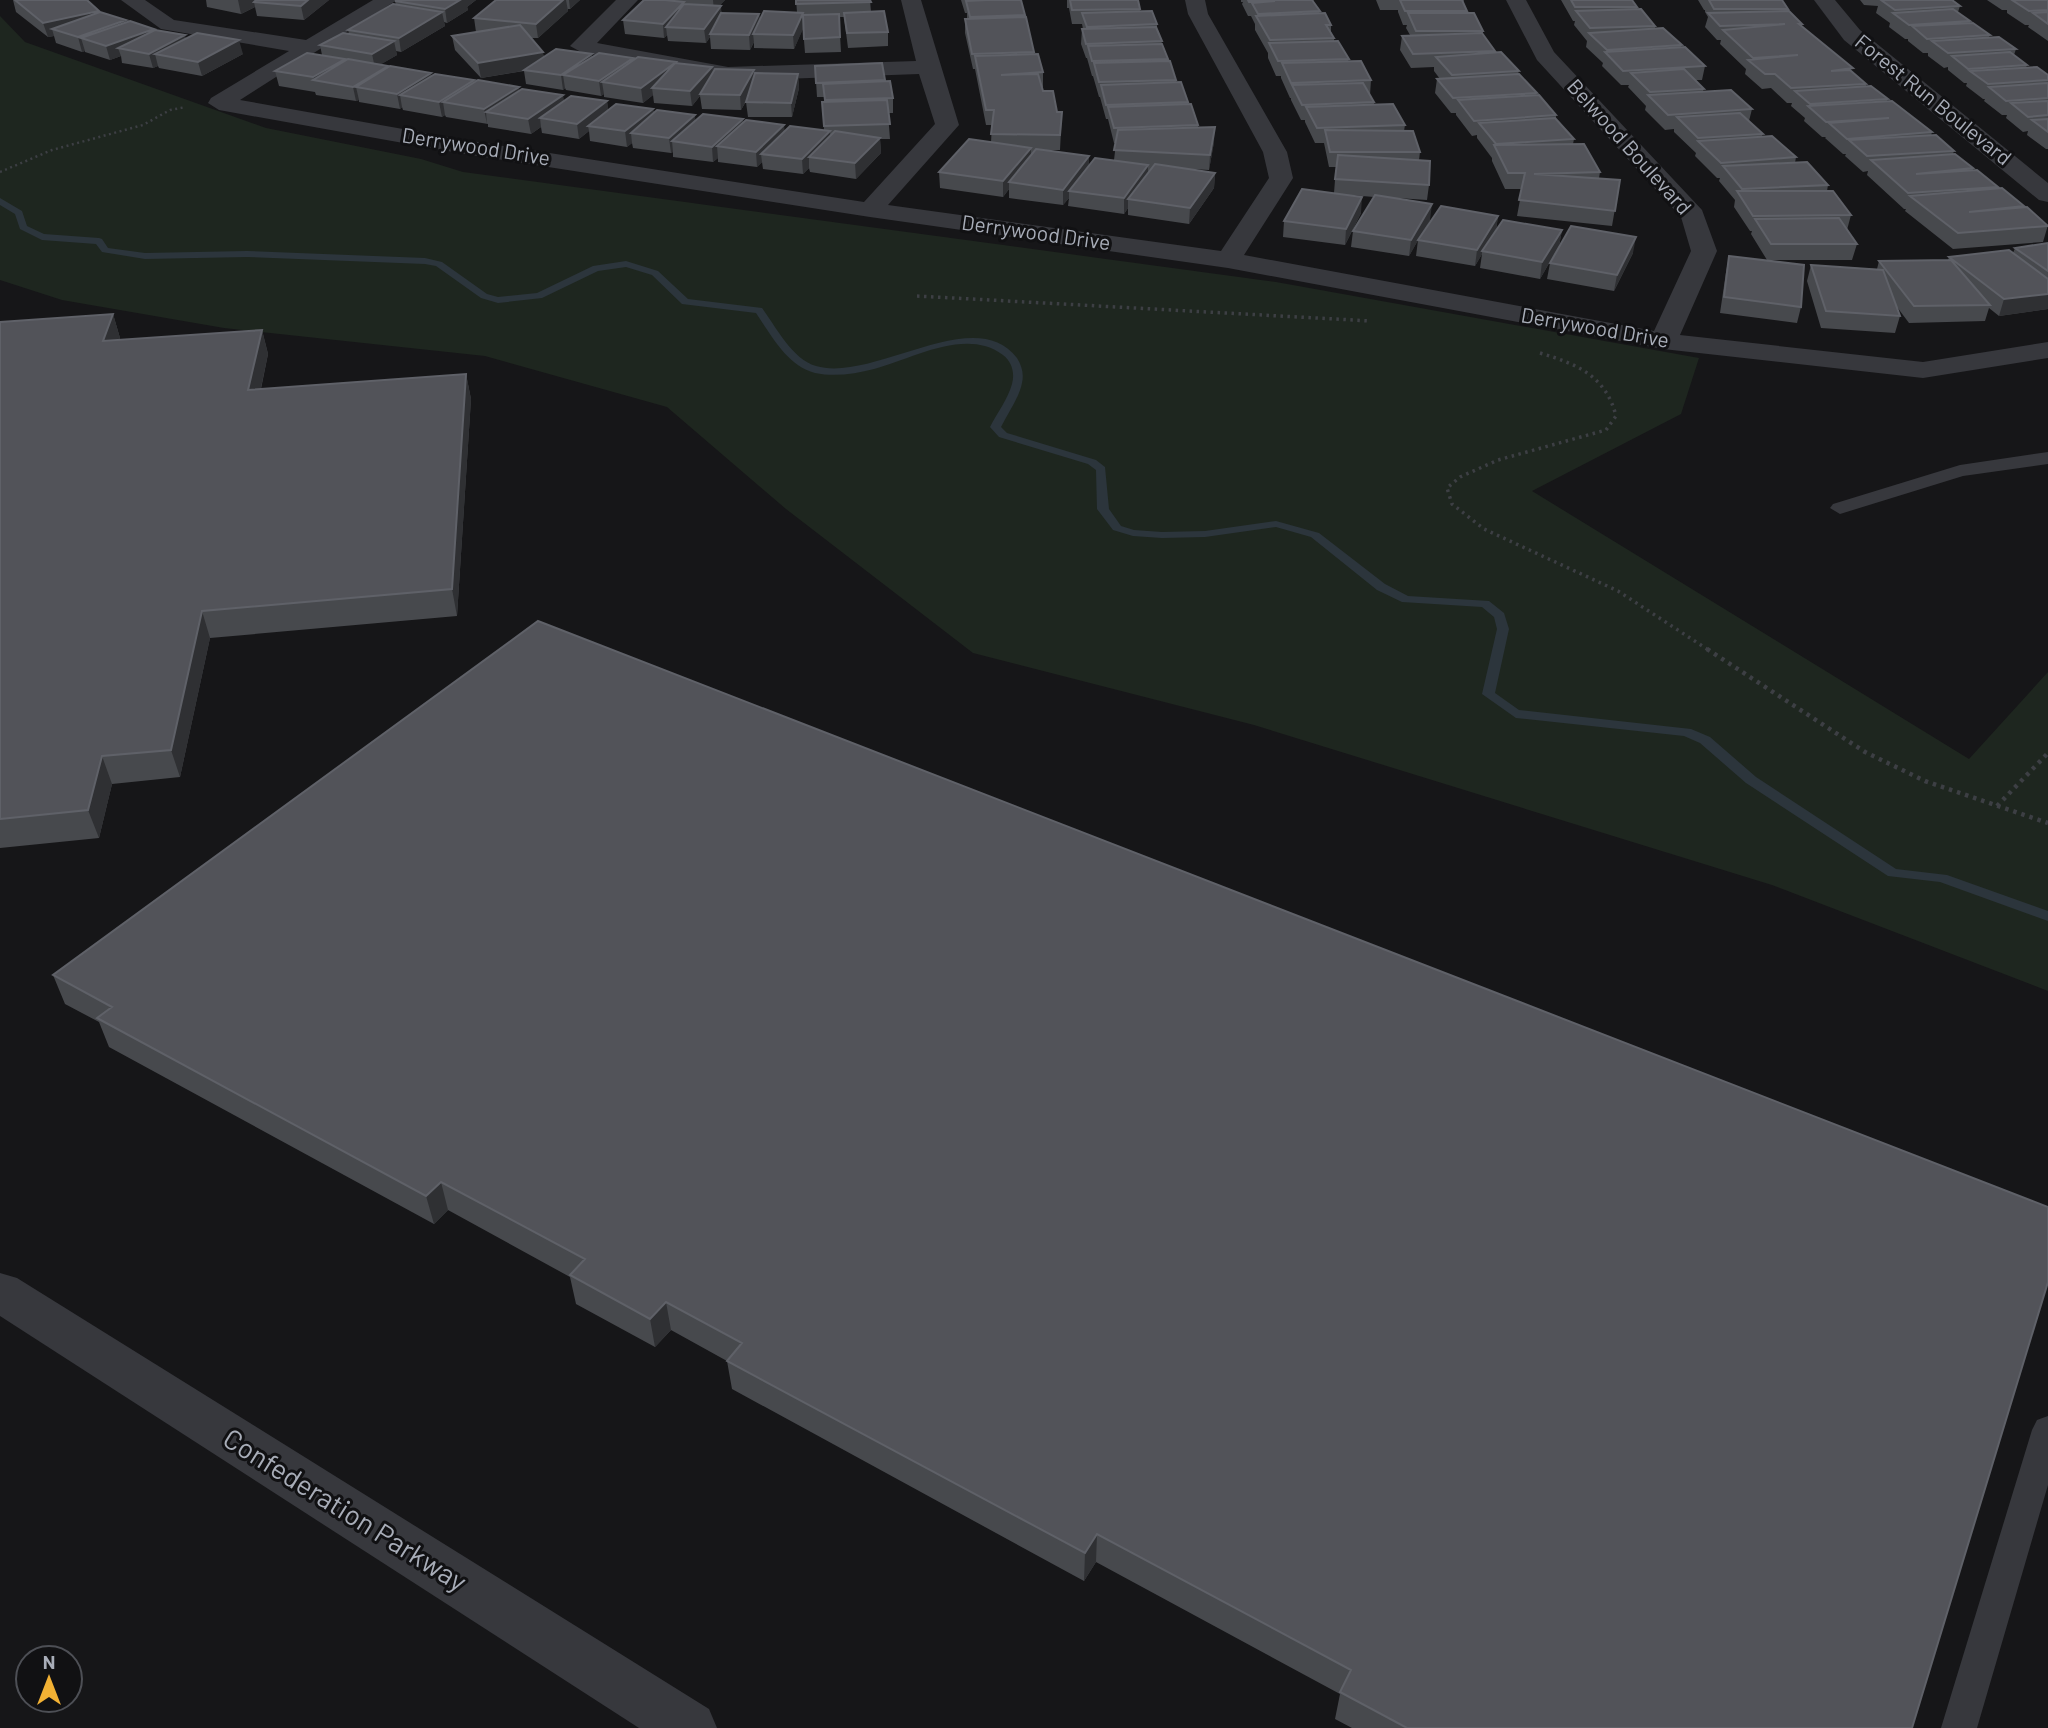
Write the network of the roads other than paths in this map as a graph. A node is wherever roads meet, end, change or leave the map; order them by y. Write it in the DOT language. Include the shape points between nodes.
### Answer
graph roads {
  1 [pos="131,0"];
  2 [pos="387,0"];
  3 [pos="628,0"];
  4 [pos="911,0"];
  5 [pos="1195,0"];
  6 [pos="1516,0"];
  7 [pos="1824,0"];
  8 [pos="307,47"];
  9 [pos="928,67"];
  10 [pos="2048,195"];
  11 [pos="870,210"];
  12 [pos="1228,260"];
  13 [pos="1663,341"];
  14 [pos="2048,350"];
  15 [pos="2048,458"];
  16 [pos="1840,508"];
  17 [pos="0,1292"];
  18 [pos="2048,1430"];
  19 [pos="689,1728"];
  20 [pos="1959,1728"];
  1 -- 8 [label="street" via="168,25"];
  2 -- 8 [label="street"];
  3 -- 9 [label="street" via="581,46 728,74"];
  4 -- 9 [label="street"];
  5 -- 12 [label="street" via="1198,15 1275,152 1281,178"];
  6 -- 13 [label="street, Belwood Boulevard" via="1545,55 1693,215 1704,251"];
  7 -- 10 [label="street, Forest Run Boulevard" via="1852,35"];
  8 -- 11 [label="street, Derrywood Drive" via="219,103 459,146"];
  9 -- 11 [label="street" via="947,125"];
  11 -- 12 [label="street, Derrywood Drive"];
  12 -- 13 [label="street, Derrywood Drive"];
  13 -- 14 [label="street, Derrywood Drive" via="1923,370"];
  15 -- 16 [label="lane" via="1960,471"];
  17 -- 19 [label="street, Confederation Parkway"];
  18 -- 20 [label="lane"];
}
